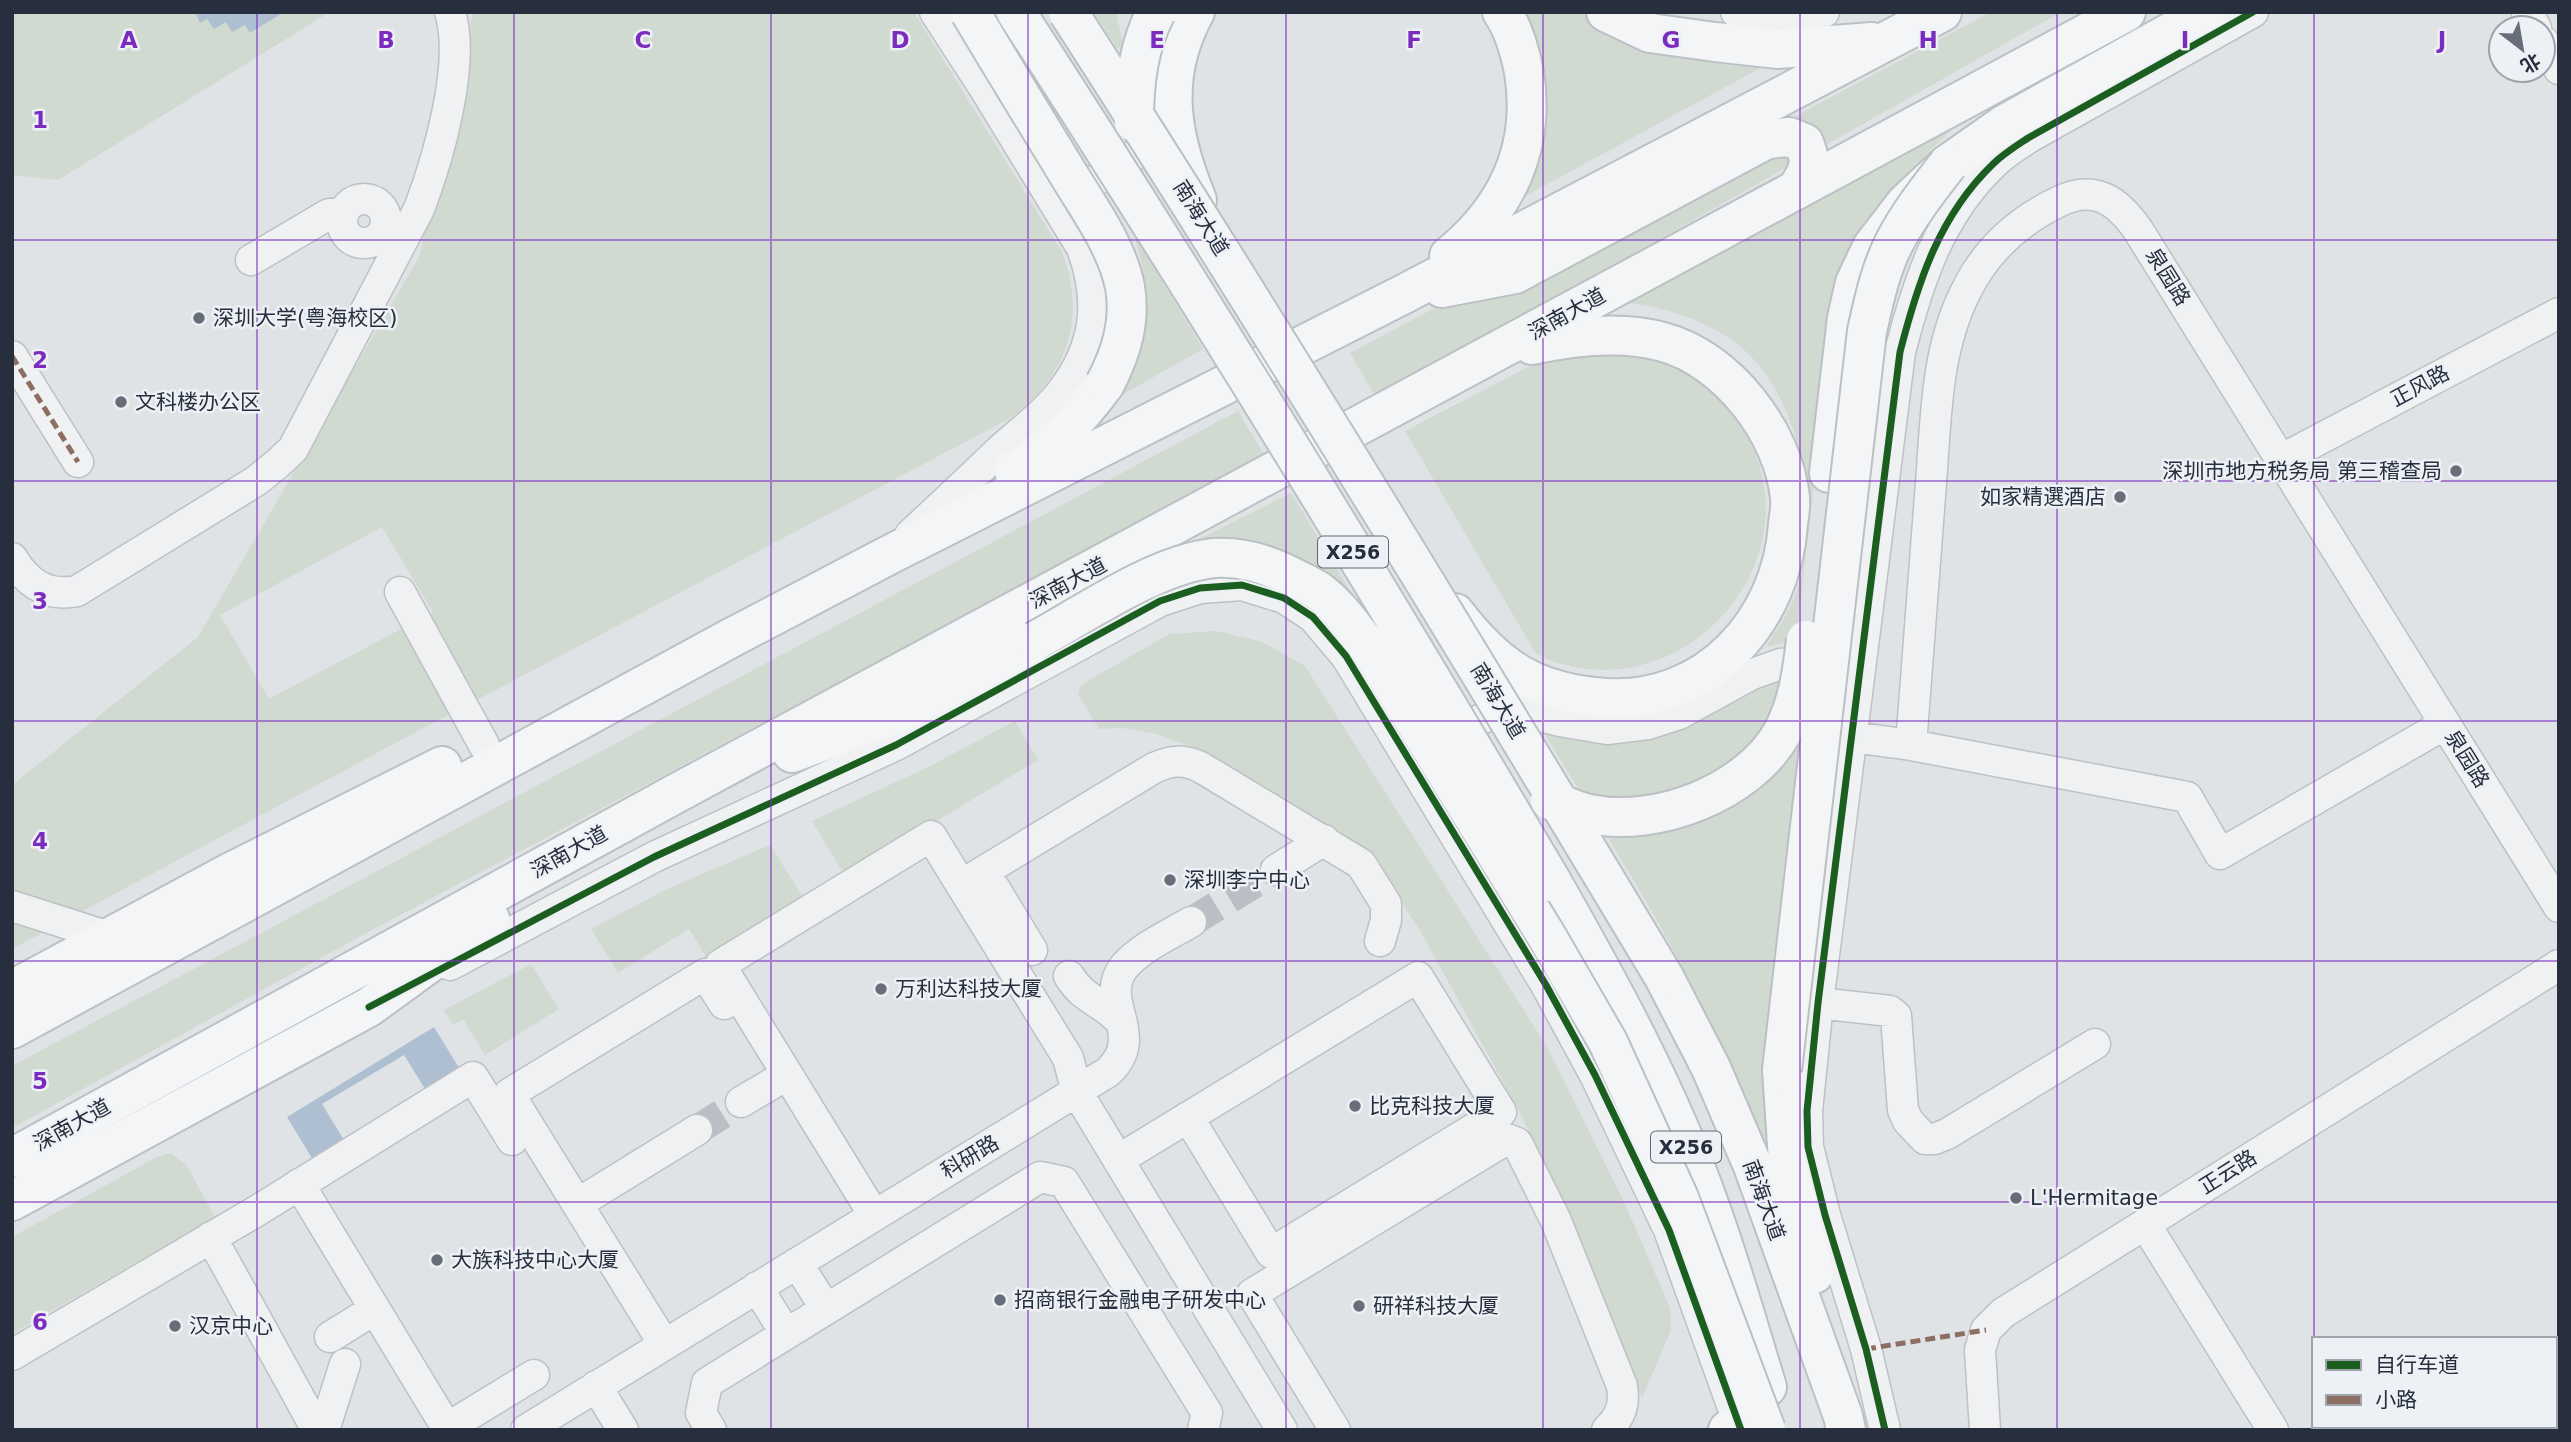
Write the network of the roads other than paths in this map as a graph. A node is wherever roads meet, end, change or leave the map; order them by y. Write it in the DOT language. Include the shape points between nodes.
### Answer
graph roads {
  1 [pos="450,12"];
  2 [pos="935,12"];
  3 [pos="970,12"];
  4 [pos="1016,12"];
  5 [pos="1068,12"];
  6 [pos="1134,12"];
  7 [pos="1156,12"];
  8 [pos="1195,12"];
  9 [pos="1502,12"];
  10 [pos="1605,12"];
  11 [pos="1657,12"];
  12 [pos="1824,12"];
  13 [pos="1942,12"];
  14 [pos="2126,12"];
  15 [pos="2207,12"];
  16 [pos="2253,12"];
  17 [pos="1726,27"];
  18 [pos="1888,41"];
  19 [pos="1948,164"];
  20 [pos="1796,190"];
  21 [pos="1056,206"];
  22 [pos="1153,223"];
  23 [pos="1212,234"];
  24 [pos="392,237"];
  25 [pos="251,260"];
  26 [pos="1402,295"];
  27 [pos="2559,313"];
  28 [pos="12,356"];
  29 [pos="1480,362"];
  30 [pos="2282,459"];
  31 [pos="78,462"];
  32 [pos="1406,548"];
  33 [pos="889,555"];
  34 [pos="12,558"];
  35 [pos="400,592"];
  36 [pos="729,639"];
  37 [pos="1861,659"];
  38 [pos="1450,710"];
  39 [pos="2445,724"];
  40 [pos="1852,737"];
  41 [pos="484,745"];
  42 [pos="1911,745"];
  43 [pos="1411,760"];
  44 [pos="675,794"];
  45 [pos="619,825"];
  46 [pos="368,835"];
  47 [pos="1324,840"];
  48 [pos="1276,870"];
  49 [pos="229,873"];
  50 [pos="973,878"];
  51 [pos="12,906"];
  52 [pos="2559,907"];
  53 [pos="1191,922"];
  54 [pos="109,937"];
  55 [pos="1380,941"];
  56 [pos="1032,950"];
  57 [pos="2559,965"];
  58 [pos="1069,976"];
  59 [pos="12,990"];
  60 [pos="1818,1003"];
  61 [pos="369,1007"];
  62 [pos="12,1018"];
  63 [pos="1122,1023"];
  64 [pos="12,1030"];
  65 [pos="2095,1044"];
  66 [pos="773,1083"];
  67 [pos="1077,1092"];
  68 [pos="741,1102"];
  69 [pos="1188,1117"];
  70 [pos="697,1130"];
  71 [pos="512,1140"];
  72 [pos="12,1158"];
  73 [pos="1118,1160"];
  74 [pos="299,1184"];
  75 [pos="12,1201"];
  76 [pos="577,1204"];
  77 [pos="867,1220"];
  78 [pos="2145,1224"];
  79 [pos="211,1237"];
  80 [pos="797,1263"];
  81 [pos="757,1287"];
  82 [pos="375,1309"];
  83 [pos="826,1310"];
  84 [pos="786,1334"];
  85 [pos="330,1337"];
  86 [pos="664,1344"];
  87 [pos="12,1355"];
  88 [pos="345,1364"];
  89 [pos="534,1375"];
  90 [pos="596,1386"];
  91 [pos="1844,1423"];
  92 [pos="1744,1428"];
  93 [pos="317,1430"];
  94 [pos="324,1430"];
  95 [pos="526,1430"];
  96 [pos="623,1430"];
  97 [pos="711,1430"];
  98 [pos="1203,1430"];
  99 [pos="1282,1430"];
  100 [pos="1335,1430"];
  101 [pos="1607,1430"];
  102 [pos="1778,1430"];
  103 [pos="1885,1430"];
  104 [pos="1985,1430"];
  105 [pos="2273,1430"];
  1 -- 24 [label="street" via="455,65 432,174 419,208"];
  2 -- 21 [label="street"];
  3 -- 33 [label="main road, bridge" via="1117,262 1125,285 1124,337 1105,384 1064,434"];
  4 -- 22 [label="main road, 南海大道 / X256, bridge"];
  5 -- 23 [label="main road, 南海大道 / X256, bridge"];
  6 -- 21 [label="street" via="1133,48 1161,108 1164,136"];
  7 -- 22 [label="main road, bridge" via="1141,50 1134,86 1136,136"];
  8 -- 23 [label="main road" via="1175,62 1171,96 1182,160"];
  9 -- 26 [label="main road" via="1521,55 1528,97 1525,138 1513,178 1492,215 1458,250"];
  10 -- 17 [label="main road" via="1650,33"];
  11 -- 17 [label="main road"];
  12 -- 17 [label="street"];
  13 -- 18 [label="main road"];
  14 -- 20 [label="main road, 深南大道"];
  15 -- 19 [label="main road" via="2005,124"];
  16 -- 37 [label="street" via="2028,138 1994,163 1965,195 1941,233 1916,290 1900,352"];
  17 -- 18 [label="main road" via="1778,49"];
  18 -- 26 [label="main road"];
  19 -- 38 [label="main road, bridge" via="1905,204 1872,247 1855,283 1800,688 1781,734 1754,767 1707,799 1664,813 1590,814 1540,796"];
  19 -- 91 [label="main road, bridge" via="1895,241 1877,284 1867,331 1782,1070 1788,1160"];
  20 -- 26 [label="main road" via="1809,172 1811,158 1804,143 1789,137 1767,139 1515,274"];
  20 -- 29 [label="main road, 深南大道"];
  21 -- 33 [label="street" via="1082,248 1092,276 1095,305 1081,361 1062,391"];
  22 -- 38 [label="main road, 南海大道 / X256, bridge"];
  23 -- 32 [label="main road, 南海大道 / X256, bridge"];
  24 -- 25 [label="street" via="383,212 374,202 360,200 344,213 329,214"];
  24 -- 34 [label="street" via="293,449 277,464 77,591 47,592 29,581"];
  26 -- 33 [label="main road"];
  27 -- 30 [label="street, 正风路"];
  28 -- 31 [label="street"];
  29 -- 32 [label="main road, bridge" via="1534,345 1584,337 1635,336 1665,342 1700,358 1737,388 1760,416 1781,458 1790,498 1787,544 1777,580 1751,632 1723,660 1691,680 1655,693 1614,698 1572,696 1504,666 1468,630"];
  29 -- 44 [label="main road, 深南大道"];
  30 -- 39 [label="street, 泉园路"];
  30 -- 42 [label="street, 泉园路" via="2119,206 2095,195 2079,195 2048,206 2009,232 1964,293 1941,370"];
  32 -- 91 [label="main road, 南海大道 / X256, bridge" via="1664,977 1712,1068 1753,1166"];
  33 -- 36 [label="main road"];
  35 -- 41 [label="street"];
  36 -- 41 [label="main road" via="554,710"];
  36 -- 46 [label="main road"];
  37 -- 40 [label="street"];
  37 -- 43 [label="street" via="1780,664 1679,714 1648,724 1607,729 1516,710 1486,716"];
  38 -- 102 [label="main road, 南海大道 / X256, bridge" via="1595,957 1672,1113 1709,1202"];
  39 -- 42 [label="street" via="2220,854 2187,797"];
  39 -- 52 [label="street, 泉园路"];
  40 -- 42 [label="street"];
  40 -- 60 [label="street"];
  41 -- 49 [label="main road"];
  43 -- 61 [label="street" via="1346,656 1313,617 1284,598 1242,585 1200,588 1160,601 896,745 654,857"];
  43 -- 92 [label="street" via="1595,1075 1669,1230"];
  44 -- 45 [label="main road, 深南大道"];
  44 -- 92 [label="main road, bridge" via="906,710 1179,565 1215,558 1254,562 1319,591 1373,652 1608,1042 1679,1198"];
  45 -- 61 [label="main road"];
  45 -- 72 [label="main road, 深南大道"];
  46 -- 49 [label="main road"];
  46 -- 64 [label="main road"];
  47 -- 48 [label="street"];
  47 -- 50 [label="street" via="1202,768 1180,761 1154,768"];
  47 -- 55 [label="street" via="1361,864 1386,904 1387,920"];
  49 -- 54 [label="main road"];
  50 -- 56 [label="street"];
  50 -- 67 [label="street" via="1068,1058"];
  50 -- 77 [label="street" via="931,836 720,965"];
  51 -- 54 [label="street"];
  53 -- 63 [label="street, 科研路" via="1124,968 1116,994"];
  54 -- 59 [label="main road"];
  54 -- 62 [label="main road"];
  57 -- 78 [label="street, 正云路"];
  58 -- 63 [label="street" via="1079,992 1110,1010"];
  60 -- 65 [label="street" via="1890,1011 1896,1016 1903,1110 1925,1139 1947,1134"];
  60 -- 103 [label="street" via="1808,1147"];
  61 -- 75 [label="main road"];
  63 -- 67 [label="street, 科研路" via="1125,1041 1121,1057"];
  66 -- 68 [label="street"];
  66 -- 76 [label="street" via="705,974 520,1087 509,1094"];
  66 -- 77 [label="street"];
  67 -- 73 [label="street"];
  67 -- 77 [label="street, 科研路"];
  69 -- 69 [label="street" via="1418,977 1501,1112 1271,1253"];
  69 -- 73 [label="street"];
  70 -- 76 [label="street"];
  71 -- 74 [label="street" via="473,1077"];
  73 -- 99 [label="street"];
  74 -- 79 [label="street"];
  74 -- 82 [label="street"];
  76 -- 86 [label="street"];
  77 -- 80 [label="street, 科研路"];
  78 -- 104 [label="street, 正云路" via="2003,1313 1986,1331 1980,1350"];
  78 -- 105 [label="street"];
  79 -- 87 [label="street"];
  79 -- 93 [label="street"];
  80 -- 81 [label="street, 科研路"];
  80 -- 83 [label="street"];
  81 -- 84 [label="street"];
  81 -- 86 [label="street, 科研路"];
  82 -- 85 [label="street"];
  82 -- 89 [label="street" via="447,1428"];
  83 -- 84 [label="street"];
  83 -- 98 [label="street" via="1040,1177 1064,1182 1207,1413"];
  84 -- 97 [label="street" via="707,1382 701,1413"];
  86 -- 90 [label="street, 科研路"];
  88 -- 94 [label="street"];
  90 -- 95 [label="street, 科研路"];
  90 -- 96 [label="street"];
  100 -- 101 [label="street" via="1252,1294 1507,1139 1517,1143 1556,1221 1622,1386 1622,1410"];
}
